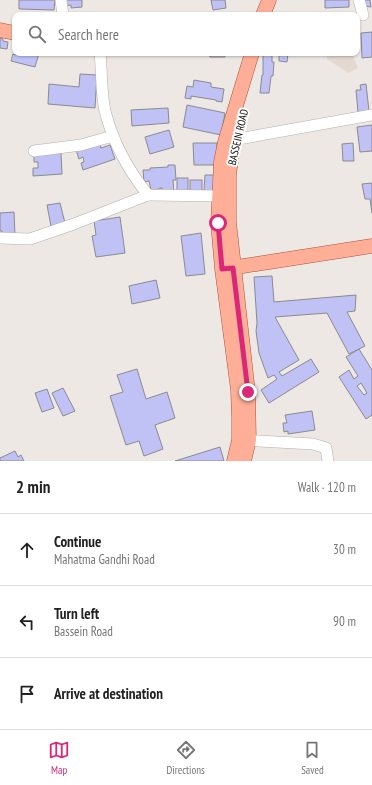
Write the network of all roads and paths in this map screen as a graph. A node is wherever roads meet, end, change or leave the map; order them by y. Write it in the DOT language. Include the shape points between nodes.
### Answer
graph roads {
  1 [pos="61,0"];
  2 [pos="269,0"];
  3 [pos="278,0"];
  4 [pos="359,0"];
  5 [pos="63,12"];
  6 [pos="264,12"];
  7 [pos="273,12"];
  8 [pos="364,15"];
  9 [pos="0,30"];
  10 [pos="12,32"];
  11 [pos="100,56"];
  12 [pos="251,56"];
  13 [pos="260,56"];
  14 [pos="372,115"];
  15 [pos="113,136"];
  16 [pos="230,141"];
  17 [pos="34,151"];
  18 [pos="148,195"];
  19 [pos="220,196"];
  20 [pos="0,238"];
  21 [pos="372,246"];
  22 [pos="228,269"];
  23 [pos="244,440"];
  24 [pos="234,461"];
  25 [pos="244,461"];
  26 [pos="328,461"];
  1 -- 5 [label="street"];
  2 -- 6 [label="main road"];
  3 -- 7 [label="main road"];
  4 -- 8 [label="street"];
  9 -- 10 [label="main road"];
  11 -- 15 [label="street" via="105,110"];
  12 -- 16 [label="main road"];
  13 -- 16 [label="main road, BASSEIN ROAD"];
  14 -- 16 [label="street"];
  15 -- 17 [label="street" via="81,145"];
  15 -- 18 [label="street" via="136,180"];
  16 -- 19 [label="main road" via="221,162"];
  16 -- 22 [label="main road, BASSEIN ROAD"];
  18 -- 19 [label="street"];
  18 -- 20 [label="street" via="30,239"];
  19 -- 22 [label="main road" via="218,223"];
  21 -- 22 [label="main road"];
  22 -- 23 [label="main road, BASSEIN ROAD" via="248,392"];
  23 -- 24 [label="main road, BASSEIN ROAD"];
  23 -- 25 [label="main road, BASSEIN ROAD"];
  23 -- 26 [label="street" via="313,444 326,448"];
}
